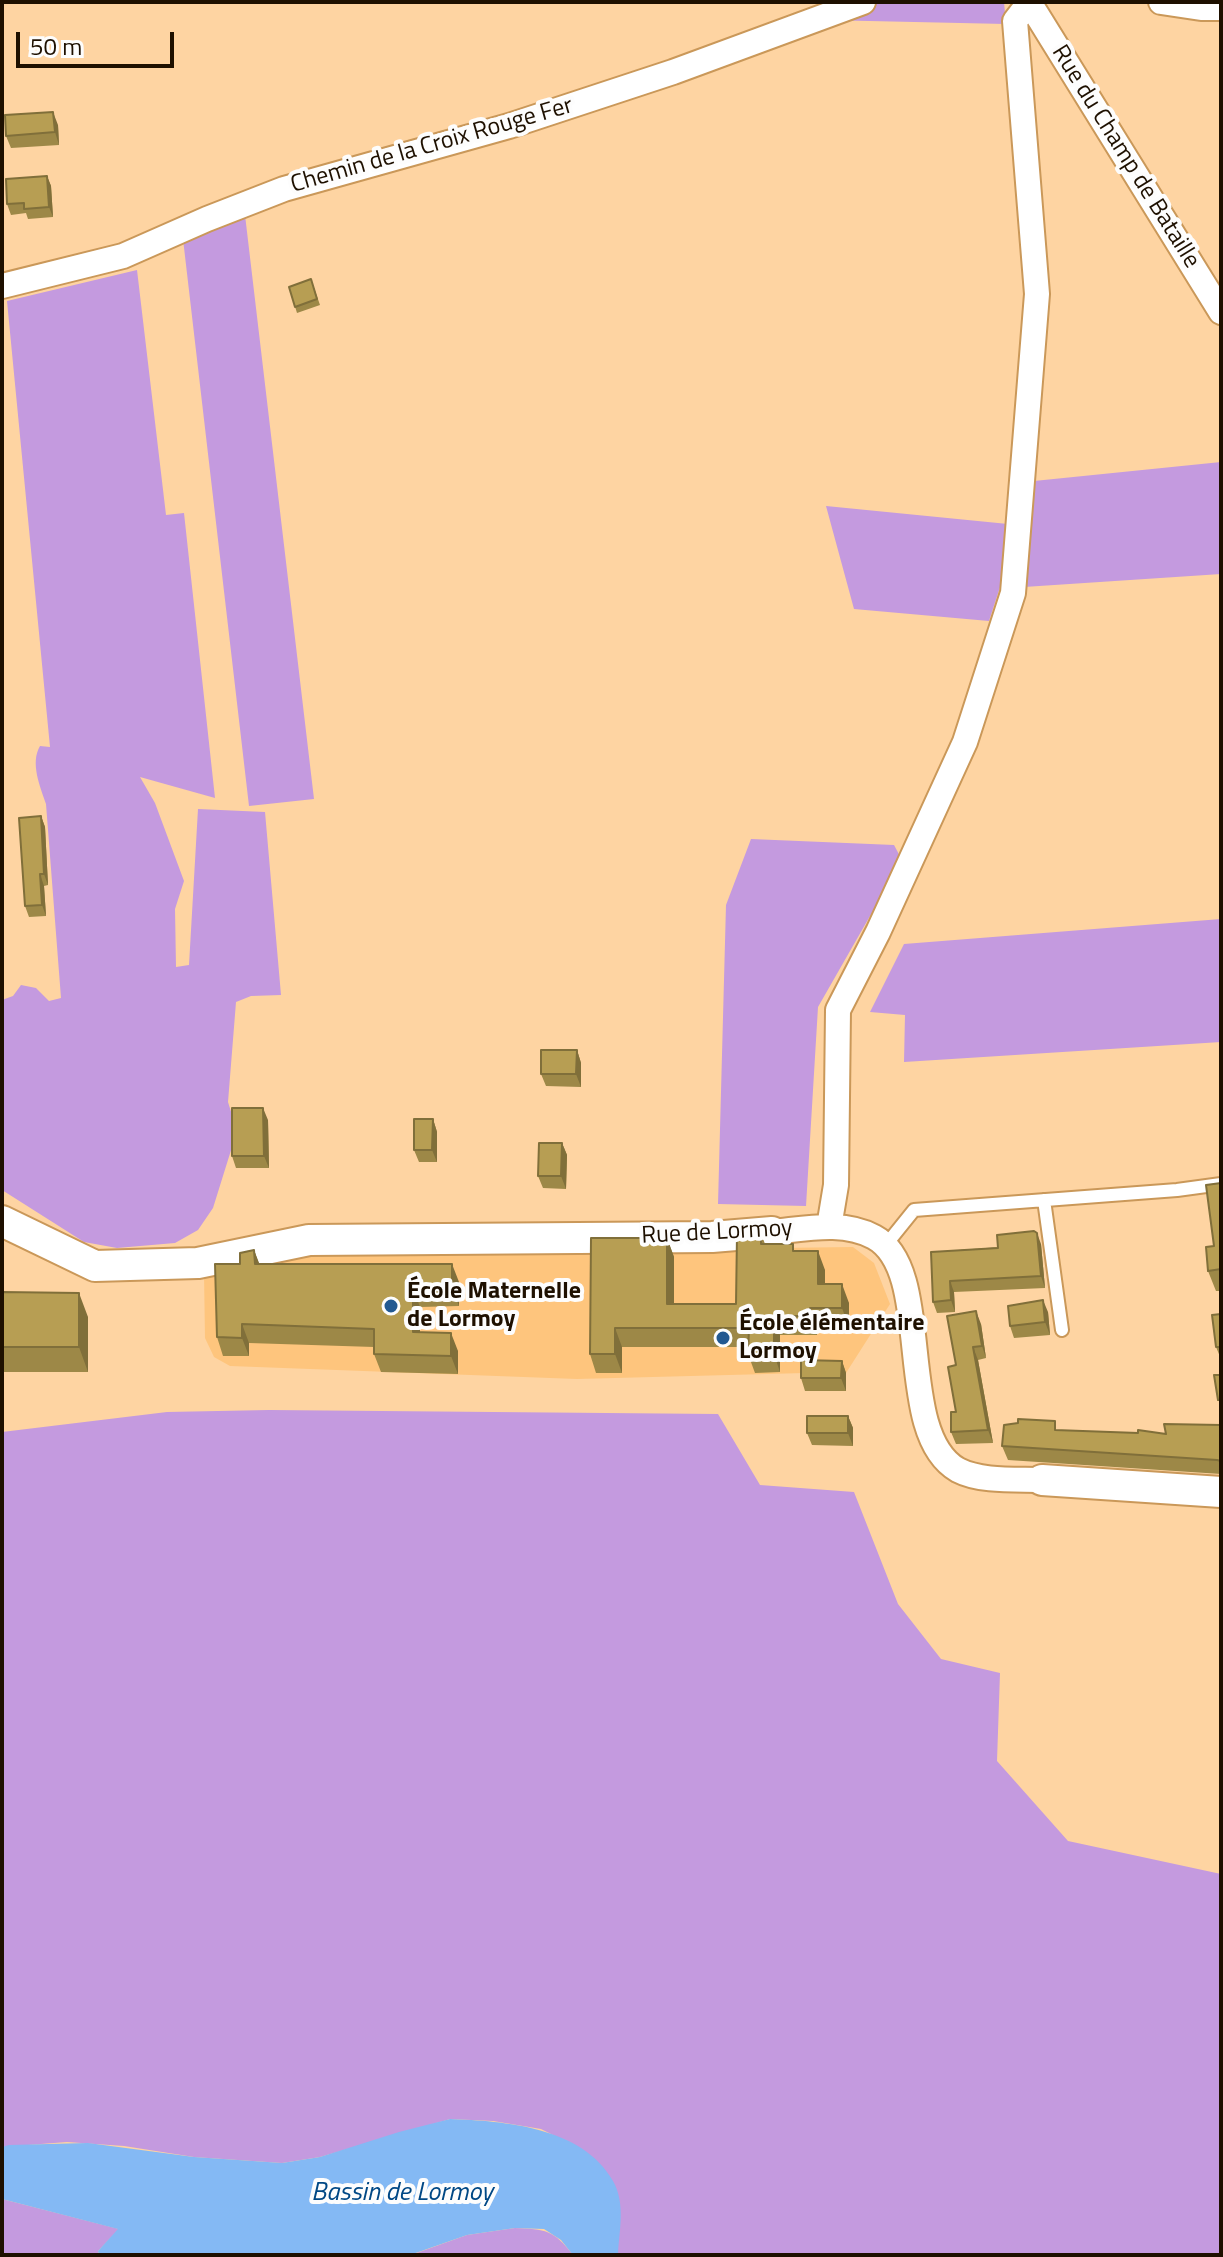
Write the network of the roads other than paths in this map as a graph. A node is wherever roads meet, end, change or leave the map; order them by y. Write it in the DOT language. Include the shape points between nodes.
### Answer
graph roads {
  1 [pos="863,2"];
  2 [pos="1029,2"];
  3 [pos="1161,2"];
  4 [pos="1221,8"];
  5 [pos="2,286"];
  6 [pos="1221,312"];
  7 [pos="1221,1184"];
  8 [pos="1044,1200"];
  9 [pos="2,1221"];
  10 [pos="829,1227"];
  11 [pos="772,1232"];
  12 [pos="885,1246"];
  13 [pos="1062,1330"];
  14 [pos="1042,1480"];
  15 [pos="1221,1492"];
  1 -- 5 [label="street, Chemin de la Croix Rouge Fer" via="509,126 284,189 123,256"];
  2 -- 6 [label="street, Rue du Champ de Bataille"];
  2 -- 10 [label="street" via="1015,21 1037,294 1013,593 965,742 838,1010 836,1185"];
  3 -- 4 [label="street"];
  7 -- 8 [label="lane"];
  8 -- 12 [label="lane" via="914,1210"];
  8 -- 13 [label="lane"];
  9 -- 11 [label="street, Rue de Lormoy" via="95,1266 198,1263 309,1240"];
  10 -- 11 [label="street, Rue de Lormoy"];
  10 -- 12 [label="street, Rue de Lormoy" via="875,1237"];
  12 -- 14 [label="street" via="901,1270 924,1411 942,1455 970,1474"];
  14 -- 15 [label="street"];
}
